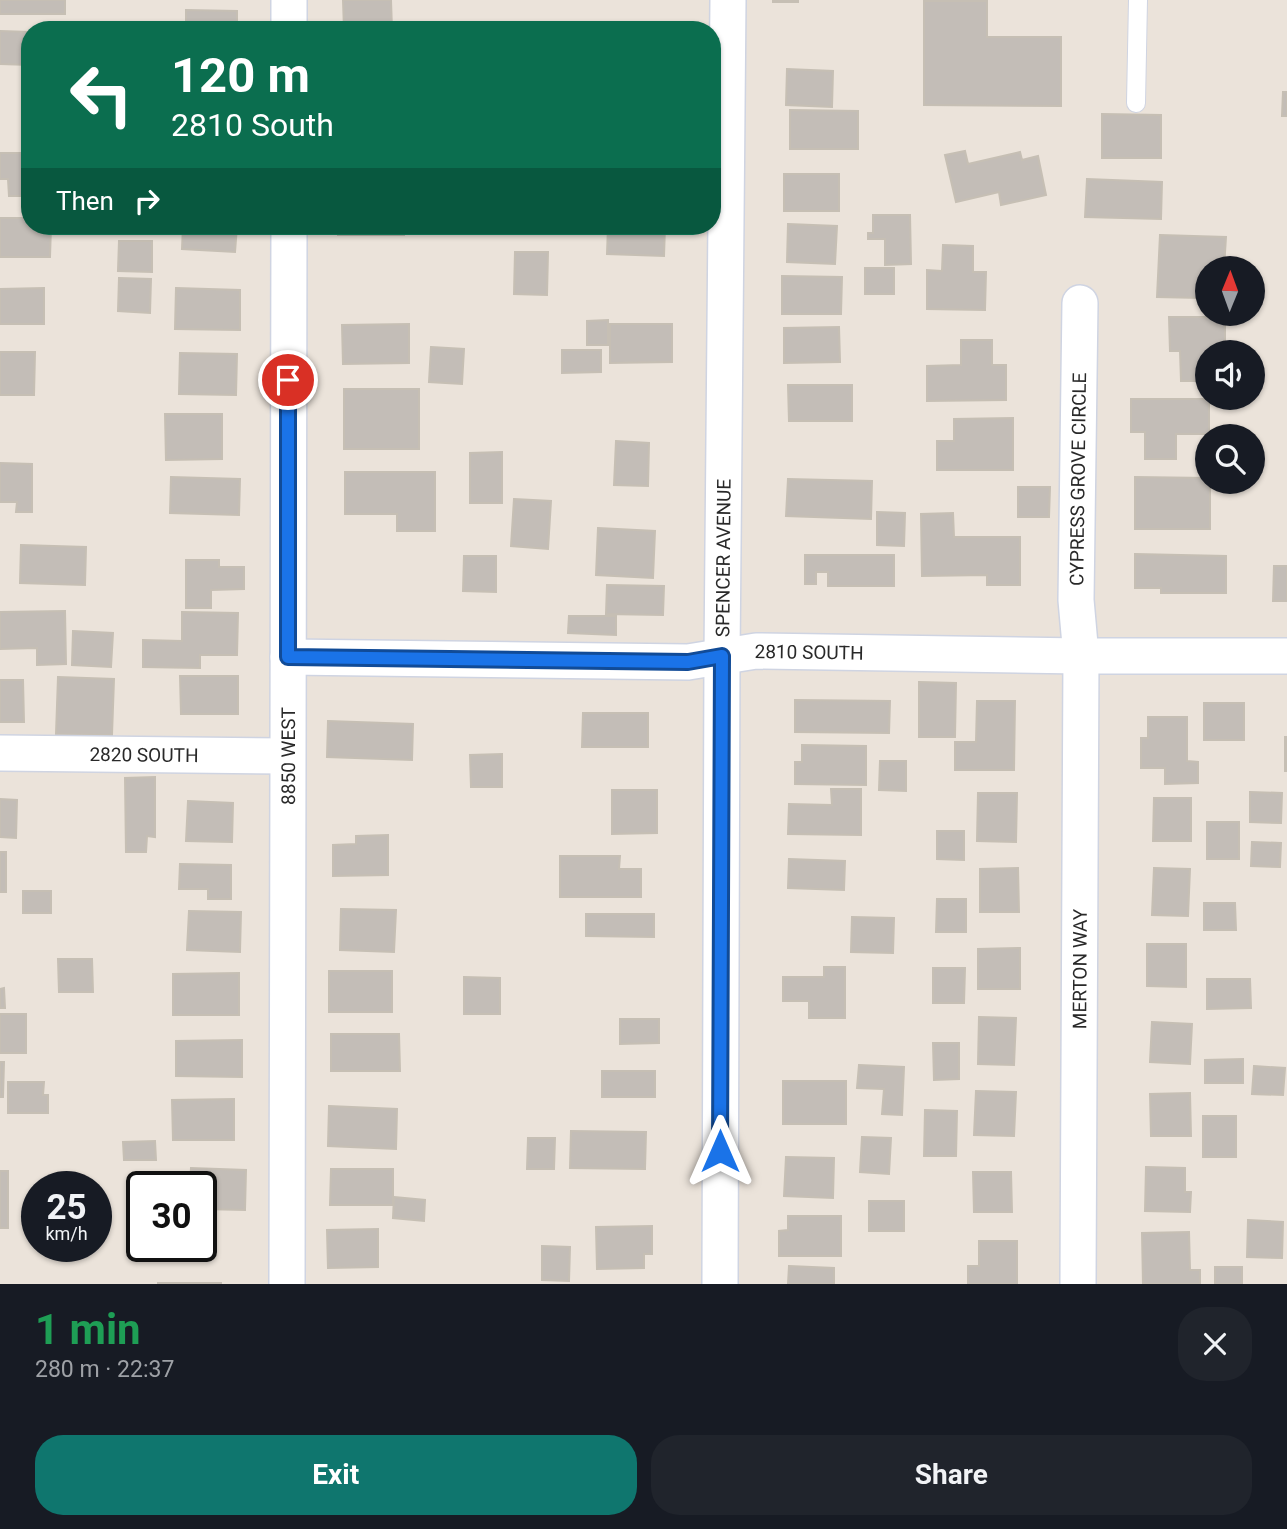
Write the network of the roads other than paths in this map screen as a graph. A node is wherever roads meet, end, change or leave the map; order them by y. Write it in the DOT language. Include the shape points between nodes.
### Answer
graph roads {
  1 [pos="289,0"];
  2 [pos="728,0"];
  3 [pos="1138,0"];
  4 [pos="289,21"];
  5 [pos="1136,103"];
  6 [pos="289,235"];
  7 [pos="1080,303"];
  8 [pos="722,656"];
  9 [pos="1081,656"];
  10 [pos="1287,656"];
  11 [pos="288,657"];
  12 [pos="0,753"];
  13 [pos="287,756"];
  14 [pos="287,1284"];
  15 [pos="720,1284"];
  16 [pos="1078,1284"];
  1 -- 4 [label="street"];
  2 -- 8 [label="street, SPENCER AVENUE"];
  3 -- 5 [label="lane"];
  6 -- 11 [label="street, 8850 WEST"];
  7 -- 9 [label="street, CYPRESS GROVE CIRCLE" via="1076,600"];
  8 -- 9 [label="street, 2810 SOUTH" via="756,651"];
  8 -- 11 [label="street, 2810 SOUTH" via="688,662"];
  8 -- 15 [label="street, SPENCER AVENUE"];
  9 -- 10 [label="street, 2810 SOUTH"];
  9 -- 16 [label="street, MERTON WAY"];
  11 -- 13 [label="street, 8850 WEST"];
  12 -- 13 [label="street, 2820 SOUTH"];
  13 -- 14 [label="street, 8850 WEST"];
}
